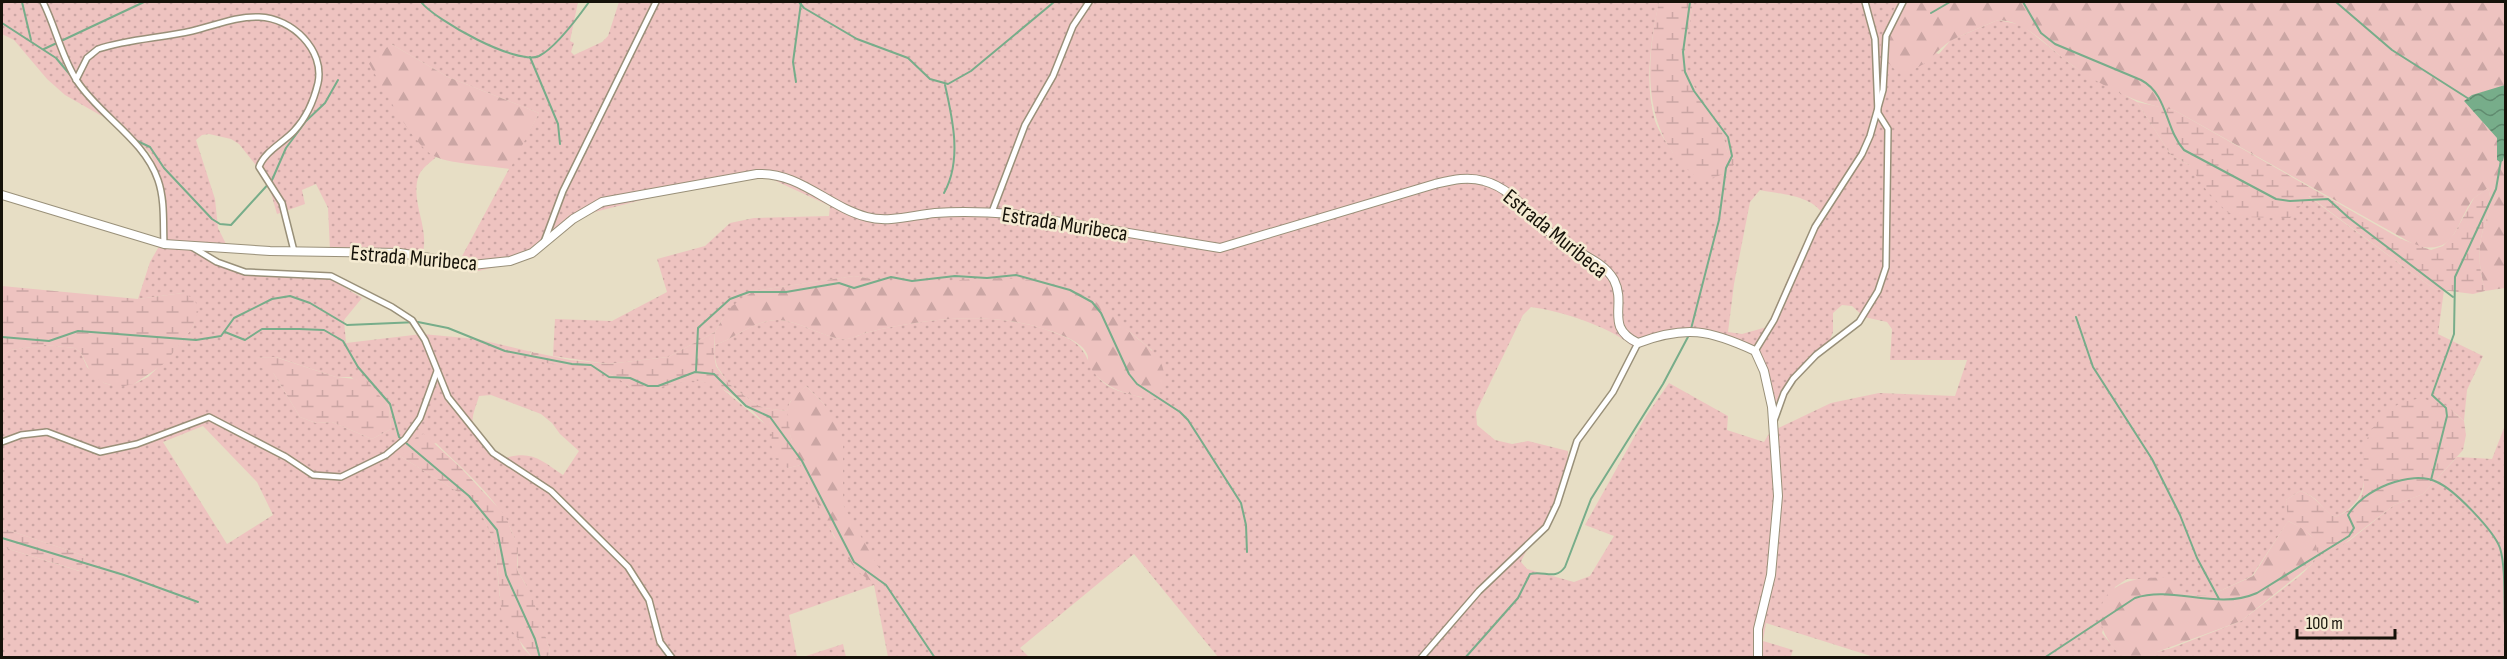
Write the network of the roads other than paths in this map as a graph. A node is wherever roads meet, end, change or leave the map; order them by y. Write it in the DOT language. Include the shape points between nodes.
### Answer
graph roads {
  1 [pos="43,2"];
  2 [pos="656,2"];
  3 [pos="1089,2"];
  4 [pos="1865,2"];
  5 [pos="1903,2"];
  6 [pos="76,80"];
  7 [pos="1878,113"];
  8 [pos="2,195"];
  9 [pos="992,212"];
  10 [pos="164,244"];
  11 [pos="543,245"];
  12 [pos="192,247"];
  13 [pos="294,251"];
  14 [pos="1638,343"];
  15 [pos="1755,351"];
  16 [pos="437,371"];
  17 [pos="1772,426"];
  18 [pos="2,442"];
  19 [pos="672,657"];
  20 [pos="1421,657"];
  21 [pos="1758,657"];
  1 -- 6 [label="street" via="61,53"];
  2 -- 11 [label="street" via="563,191"];
  3 -- 9 [label="street" via="1073,26 1053,76 1025,125"];
  4 -- 7 [label="street" via="1875,39"];
  5 -- 7 [label="street" via="1886,36"];
  6 -- 10 [label="street" via="150,164 158,180"];
  6 -- 13 [label="street" via="87,58 98,49 244,18 277,21 305,39 317,54 320,68 313,100 294,131 259,167 282,203"];
  7 -- 15 [label="street" via="1862,154 1815,227 1774,320"];
  7 -- 17 [label="street" via="1888,129 1884,277 1859,322 1816,355 1793,379"];
  8 -- 10 [label="street, Estrada Muribeca"];
  9 -- 11 [label="street, Estrada Muribeca" via="875,219 791,179 769,173 602,202 581,213"];
  9 -- 14 [label="street, Estrada Muribeca" via="1221,248 1435,184 1469,178 1486,181 1508,193 1561,242 1602,266 1616,286 1618,324 1626,336"];
  10 -- 12 [label="street, Estrada Muribeca"];
  11 -- 13 [label="street, Estrada Muribeca" via="510,261 472,265 400,253"];
  12 -- 13 [label="street, Estrada Muribeca"];
  12 -- 16 [label="street" via="245,272 316,273 338,278 411,320"];
  14 -- 15 [label="street" via="1692,330"];
  14 -- 20 [label="street" via="1613,392 1577,441 1546,527 1467,603"];
  15 -- 17 [label="street" via="1769,389"];
  16 -- 18 [label="street" via="420,418 405,439 386,455 341,477 313,475 209,417 137,444 100,452 47,432"];
  16 -- 19 [label="street" via="453,405 493,453 551,491 628,567 649,600 660,642"];
  17 -- 21 [label="street" via="1778,506 1771,575 1758,629"];
}
